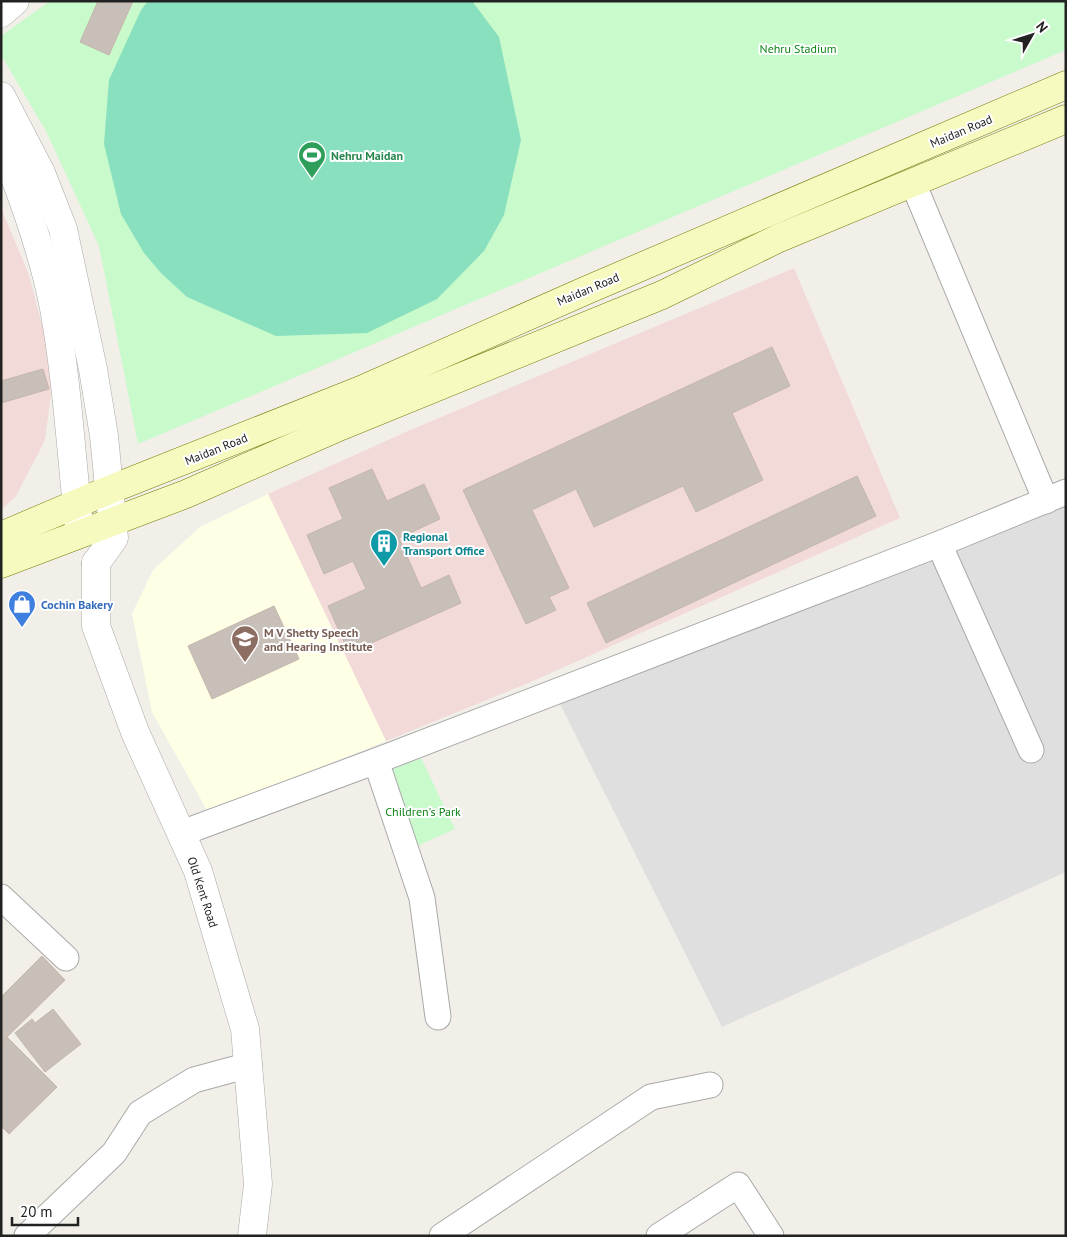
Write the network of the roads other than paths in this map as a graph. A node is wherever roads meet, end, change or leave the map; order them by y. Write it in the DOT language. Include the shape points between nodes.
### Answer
graph roads {
  1 [pos="15,1"];
  2 [pos="1,13"];
  3 [pos="1066,85"];
  4 [pos="1,96"];
  5 [pos="1066,119"];
  6 [pos="1,141"];
  7 [pos="913,183"];
  8 [pos="109,490"];
  9 [pos="1056,497"];
  10 [pos="76,505"];
  11 [pos="112,522"];
  12 [pos="80,534"];
  13 [pos="1,536"];
  14 [pos="939,544"];
  15 [pos="96,562"];
  16 [pos="1,564"];
  17 [pos="1031,750"];
  18 [pos="376,761"];
  19 [pos="182,833"];
  20 [pos="1,897"];
  21 [pos="66,958"];
  22 [pos="438,1018"];
  23 [pos="249,1065"];
  24 [pos="710,1085"];
  25 [pos="27,1236"];
  26 [pos="252,1236"];
  27 [pos="442,1236"];
  28 [pos="659,1236"];
  29 [pos="771,1236"];
  1 -- 2 [label="street"];
  3 -- 8 [label="main road, Maidan Road" via="361,390"];
  4 -- 8 [label="street" via="42,173 63,229 93,369"];
  5 -- 7 [label="main road"];
  6 -- 10 [label="street" via="33,228 54,306 68,401"];
  7 -- 9 [label="street"];
  7 -- 11 [label="main road" via="779,238 662,295"];
  8 -- 10 [label="main road, Maidan Road"];
  8 -- 11 [label="street"];
  9 -- 14 [label="street"];
  10 -- 12 [label="street"];
  10 -- 13 [label="main road, Maidan Road"];
  11 -- 12 [label="main road"];
  11 -- 15 [label="street" via="114,538"];
  12 -- 15 [label="street" via="82,548"];
  12 -- 16 [label="main road"];
  14 -- 17 [label="street"];
  14 -- 18 [label="street"];
  15 -- 19 [label="street, Old Kent Road" via="96,626 135,732"];
  18 -- 19 [label="street"];
  18 -- 22 [label="street" via="422,898"];
  19 -- 23 [label="street, Old Kent Road" via="198,871 245,1029"];
  20 -- 21 [label="street"];
  23 -- 25 [label="street" via="194,1080 140,1113 114,1153"];
  23 -- 26 [label="street, Old Kent Road" via="258,1184"];
  24 -- 27 [label="street" via="651,1097"];
  28 -- 29 [label="street" via="738,1185"];
}
